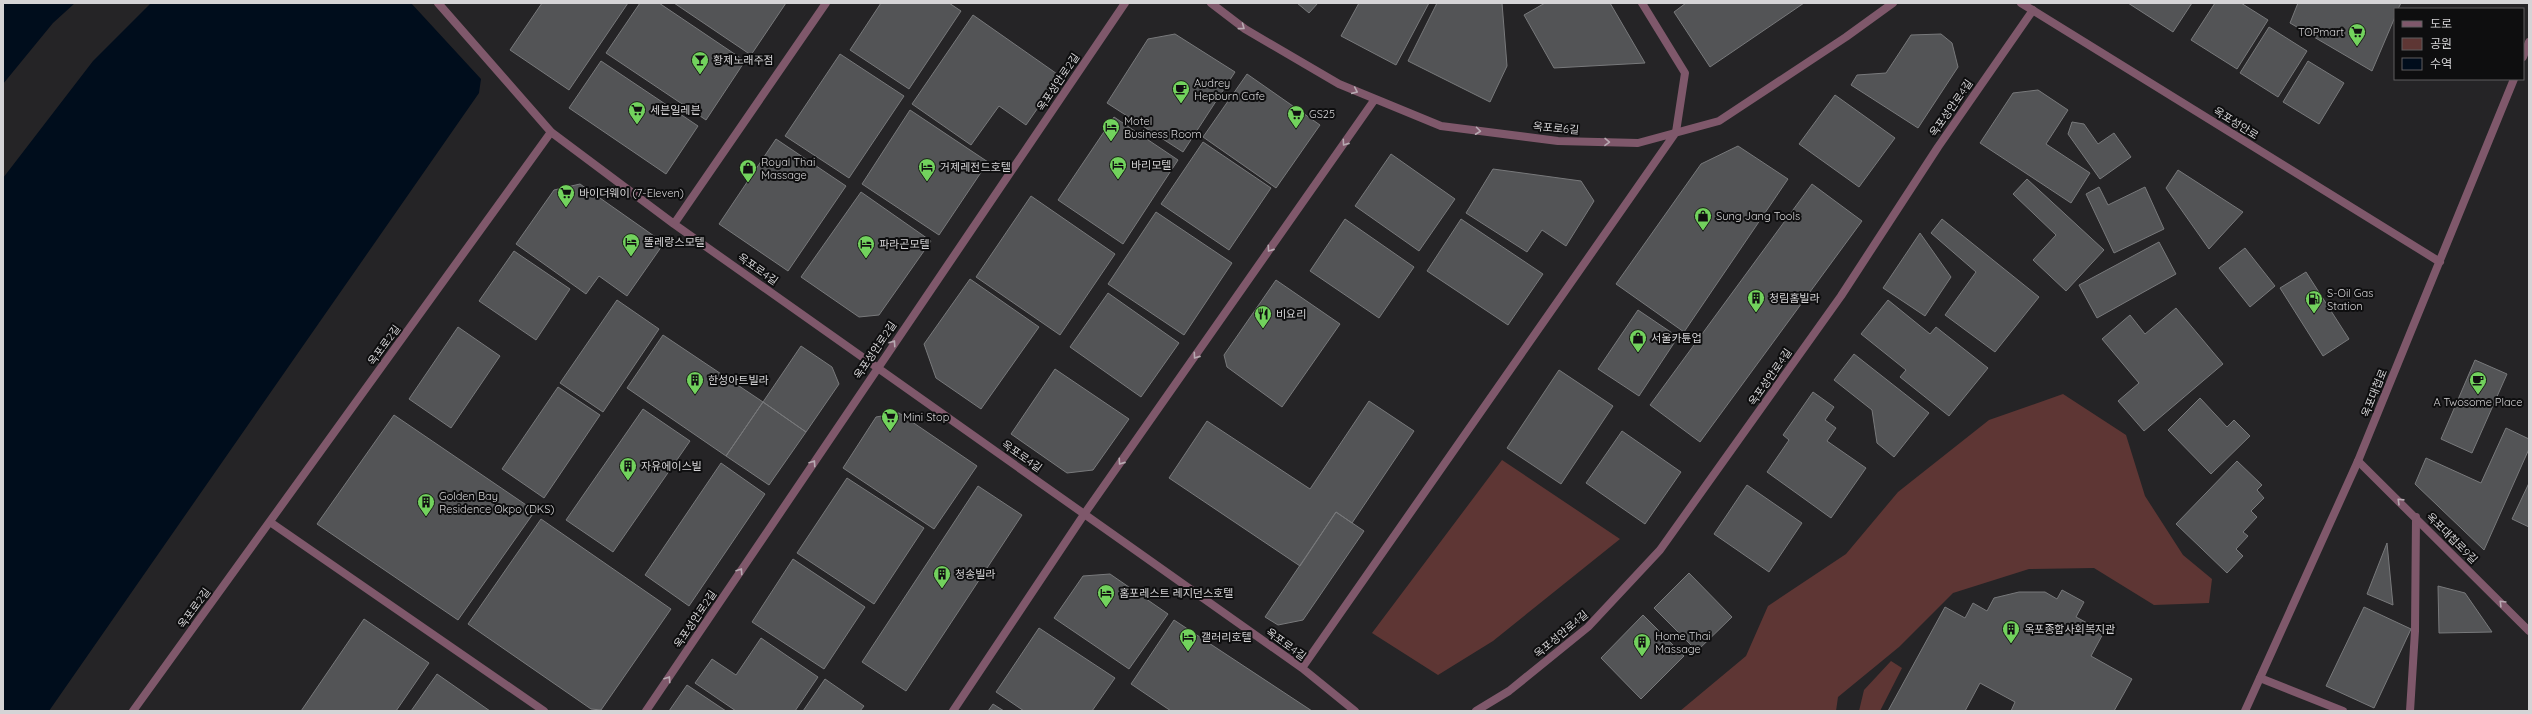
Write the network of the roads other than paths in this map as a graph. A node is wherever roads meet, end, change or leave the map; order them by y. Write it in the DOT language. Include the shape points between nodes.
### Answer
graph roads {
  1 [pos="438,3"];
  2 [pos="826,3"];
  3 [pos="1125,3"];
  4 [pos="1211,3"];
  5 [pos="1642,3"];
  6 [pos="1893,3"];
  7 [pos="2021,3"];
  8 [pos="2032,10"];
  9 [pos="2529,42"];
  10 [pos="2524,54"];
  11 [pos="2514,80"];
  12 [pos="1375,99"];
  13 [pos="552,132"];
  14 [pos="1676,132"];
  15 [pos="674,224"];
  16 [pos="2440,262"];
  17 [pos="877,366"];
  18 [pos="2358,461"];
  19 [pos="1085,513"];
  20 [pos="2416,517"];
  21 [pos="270,522"];
  22 [pos="2529,631"];
  23 [pos="1302,668"];
  24 [pos="2260,678"];
  25 [pos="133,711"];
  26 [pos="544,711"];
  27 [pos="646,711"];
  28 [pos="954,711"];
  29 [pos="1355,711"];
  30 [pos="1476,711"];
  31 [pos="2245,711"];
  32 [pos="2343,711"];
  33 [pos="2410,711"];
  1 -- 13 [label="street"];
  2 -- 15 [label="street"];
  17 -- 3 [label="street, 옥포성안로2길, one-way"];
  4 -- 12 [label="street, 옥포로6길, one-way" via="1245,29 1339,84"];
  5 -- 14 [label="street" via="1685,72"];
  6 -- 14 [label="street, 옥포로6길" via="1719,121"];
  7 -- 8 [label="street, 옥포성안로"];
  8 -- 16 [label="street, 옥포성안로"];
  8 -- 30 [label="street, 옥포성안로4길" via="1938,147 1842,296 1660,550 1588,628 1510,691"];
  9 -- 10 [label="street"];
  11 -- 16 [label="street, 옥포대첩로"];
  12 -- 14 [label="street, 옥포로6길, one-way" via="1441,126 1558,141 1638,143"];
  12 -- 19 [label="street, one-way"];
  13 -- 15 [label="street, 옥포로4길"];
  13 -- 21 [label="street, 옥포로2길"];
  14 -- 23 [label="street"];
  15 -- 17 [label="street, 옥포로4길"];
  16 -- 18 [label="street, 옥포대첩로"];
  17 -- 19 [label="street, 옥포로4길"];
  27 -- 17 [label="street, 옥포성안로2길, one-way"];
  20 -- 18 [label="street, 옥포대첩로9길, one-way"];
  18 -- 24 [label="street, 옥포대첩로"];
  19 -- 23 [label="street, 옥포로4길"];
  19 -- 28 [label="street"];
  22 -- 20 [label="street, 옥포대첩로9길, one-way"];
  20 -- 33 [label="street" via="2415,631"];
  21 -- 25 [label="street, 옥포로2길"];
  21 -- 26 [label="street"];
  23 -- 29 [label="street, 옥포로4길"];
  24 -- 31 [label="street, 옥포대첩로"];
  24 -- 32 [label="street"];
}
